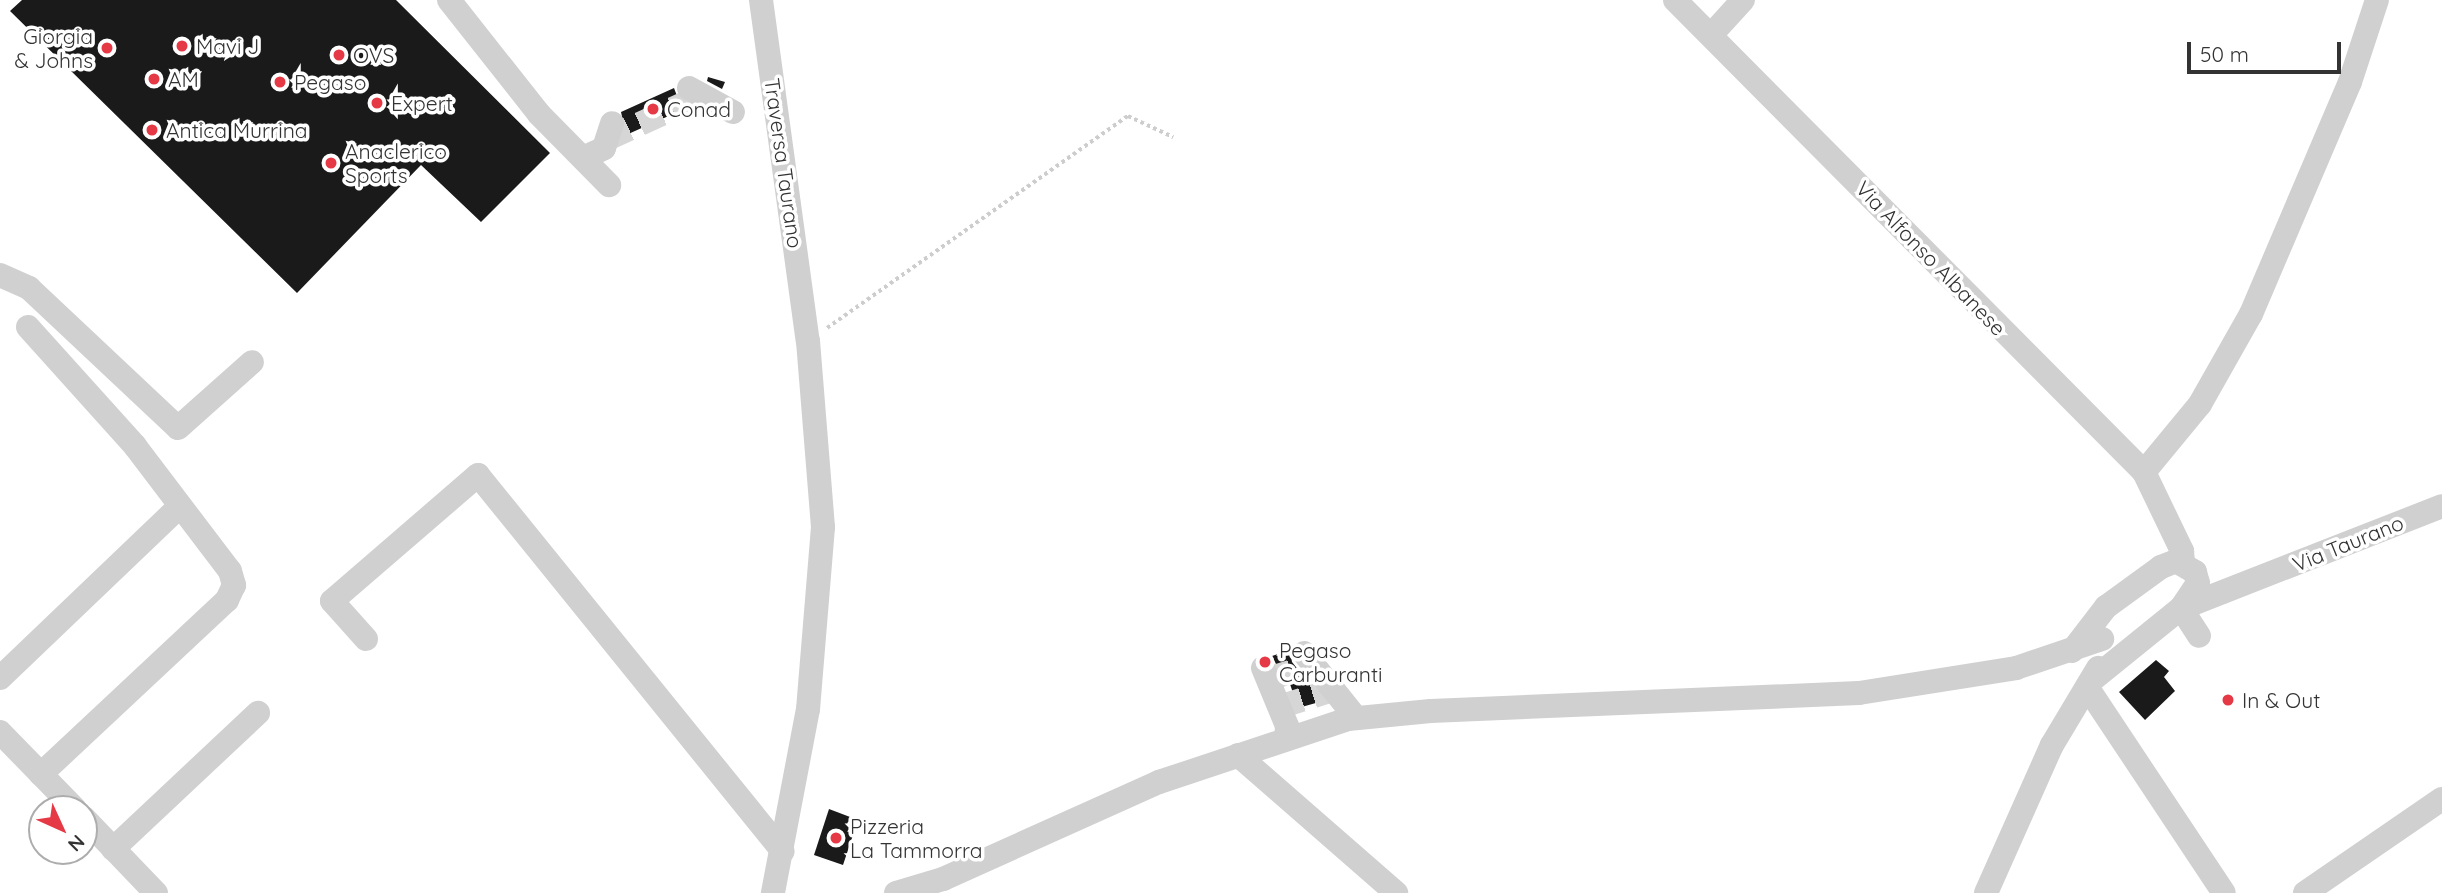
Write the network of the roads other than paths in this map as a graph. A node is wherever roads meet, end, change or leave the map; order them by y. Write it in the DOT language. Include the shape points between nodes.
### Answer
graph roads {
  1 [pos="449,0"];
  2 [pos="761,0"];
  3 [pos="1675,0"];
  4 [pos="1743,0"];
  5 [pos="2377,0"];
  6 [pos="1712,34"];
  7 [pos="689,88"];
  8 [pos="733,112"];
  9 [pos="612,122"];
  10 [pos="583,158"];
  11 [pos="609,185"];
  12 [pos="0,275"];
  13 [pos="27,327"];
  14 [pos="252,362"];
  15 [pos="2144,472"];
  16 [pos="2442,506"];
  17 [pos="178,508"];
  18 [pos="2179,567"];
  19 [pos="2255,580"];
  20 [pos="2181,608"];
  21 [pos="2199,636"];
  22 [pos="2109,638"];
  23 [pos="366,639"];
  24 [pos="1304,653"];
  25 [pos="2066,653"];
  26 [pos="1263,668"];
  27 [pos="0,678"];
  28 [pos="2089,684"];
  29 [pos="258,713"];
  30 [pos="1356,718"];
  31 [pos="0,732"];
  32 [pos="1286,739"];
  33 [pos="1238,755"];
  34 [pos="41,774"];
  35 [pos="61,795"];
  36 [pos="2442,799"];
  37 [pos="98,833"];
  38 [pos="113,849"];
  39 [pos="782,851"];
  40 [pos="930,888"];
  41 [pos="156,893"];
  42 [pos="773,893"];
  43 [pos="896,893"];
  44 [pos="1396,893"];
  45 [pos="1986,893"];
  46 [pos="2224,893"];
  47 [pos="2305,893"];
  1 -- 10 [label="street" via="539,114"];
  2 -- 39 [label="street, Traversa Taurano" via="807,334 823,527 808,709"];
  3 -- 6 [label="street, Via Alfonso Albanese"];
  4 -- 6 [label="street"];
  5 -- 15 [label="street" via="2350,82 2251,314 2200,404"];
  6 -- 15 [label="street, Via Alfonso Albanese"];
  7 -- 8 [label="street"];
  9 -- 10 [label="street" via="604,148"];
  10 -- 11 [label="street"];
  12 -- 14 [label="street" via="29,288 178,428"];
  13 -- 17 [label="street" via="135,446"];
  15 -- 18 [label="street, Via Alfonso Albanese" via="2171,527"];
  16 -- 19 [label="street, Via Taurano"];
  17 -- 27 [label="street"];
  17 -- 34 [label="street" via="230,571 234,585 227,600"];
  18 -- 19 [label="street, Via Taurano" via="2233,582"];
  18 -- 20 [label="street" via="2198,583"];
  18 -- 22 [label="street"];
  19 -- 20 [label="street, Via Taurano"];
  20 -- 21 [label="street"];
  20 -- 22 [label="street"];
  22 -- 25 [label="street"];
  22 -- 28 [label="street"];
  23 -- 39 [label="street" via="332,601 478,475"];
  24 -- 30 [label="street"];
  25 -- 28 [label="street" via="2080,665"];
  25 -- 30 [label="street" via="2016,668 1859,693"];
  26 -- 32 [label="street" via="1287,726"];
  28 -- 45 [label="street" via="2052,745"];
  28 -- 46 [label="street" via="2141,747"];
  29 -- 38 [label="street"];
  30 -- 32 [label="street"];
  31 -- 34 [label="street"];
  32 -- 33 [label="street"];
  33 -- 40 [label="street" via="1159,782"];
  33 -- 44 [label="street"];
  34 -- 35 [label="street"];
  36 -- 47 [label="street"];
  37 -- 38 [label="street"];
  38 -- 41 [label="street"];
  39 -- 42 [label="street, Traversa Taurano"];
  40 -- 43 [label="street"];
}
